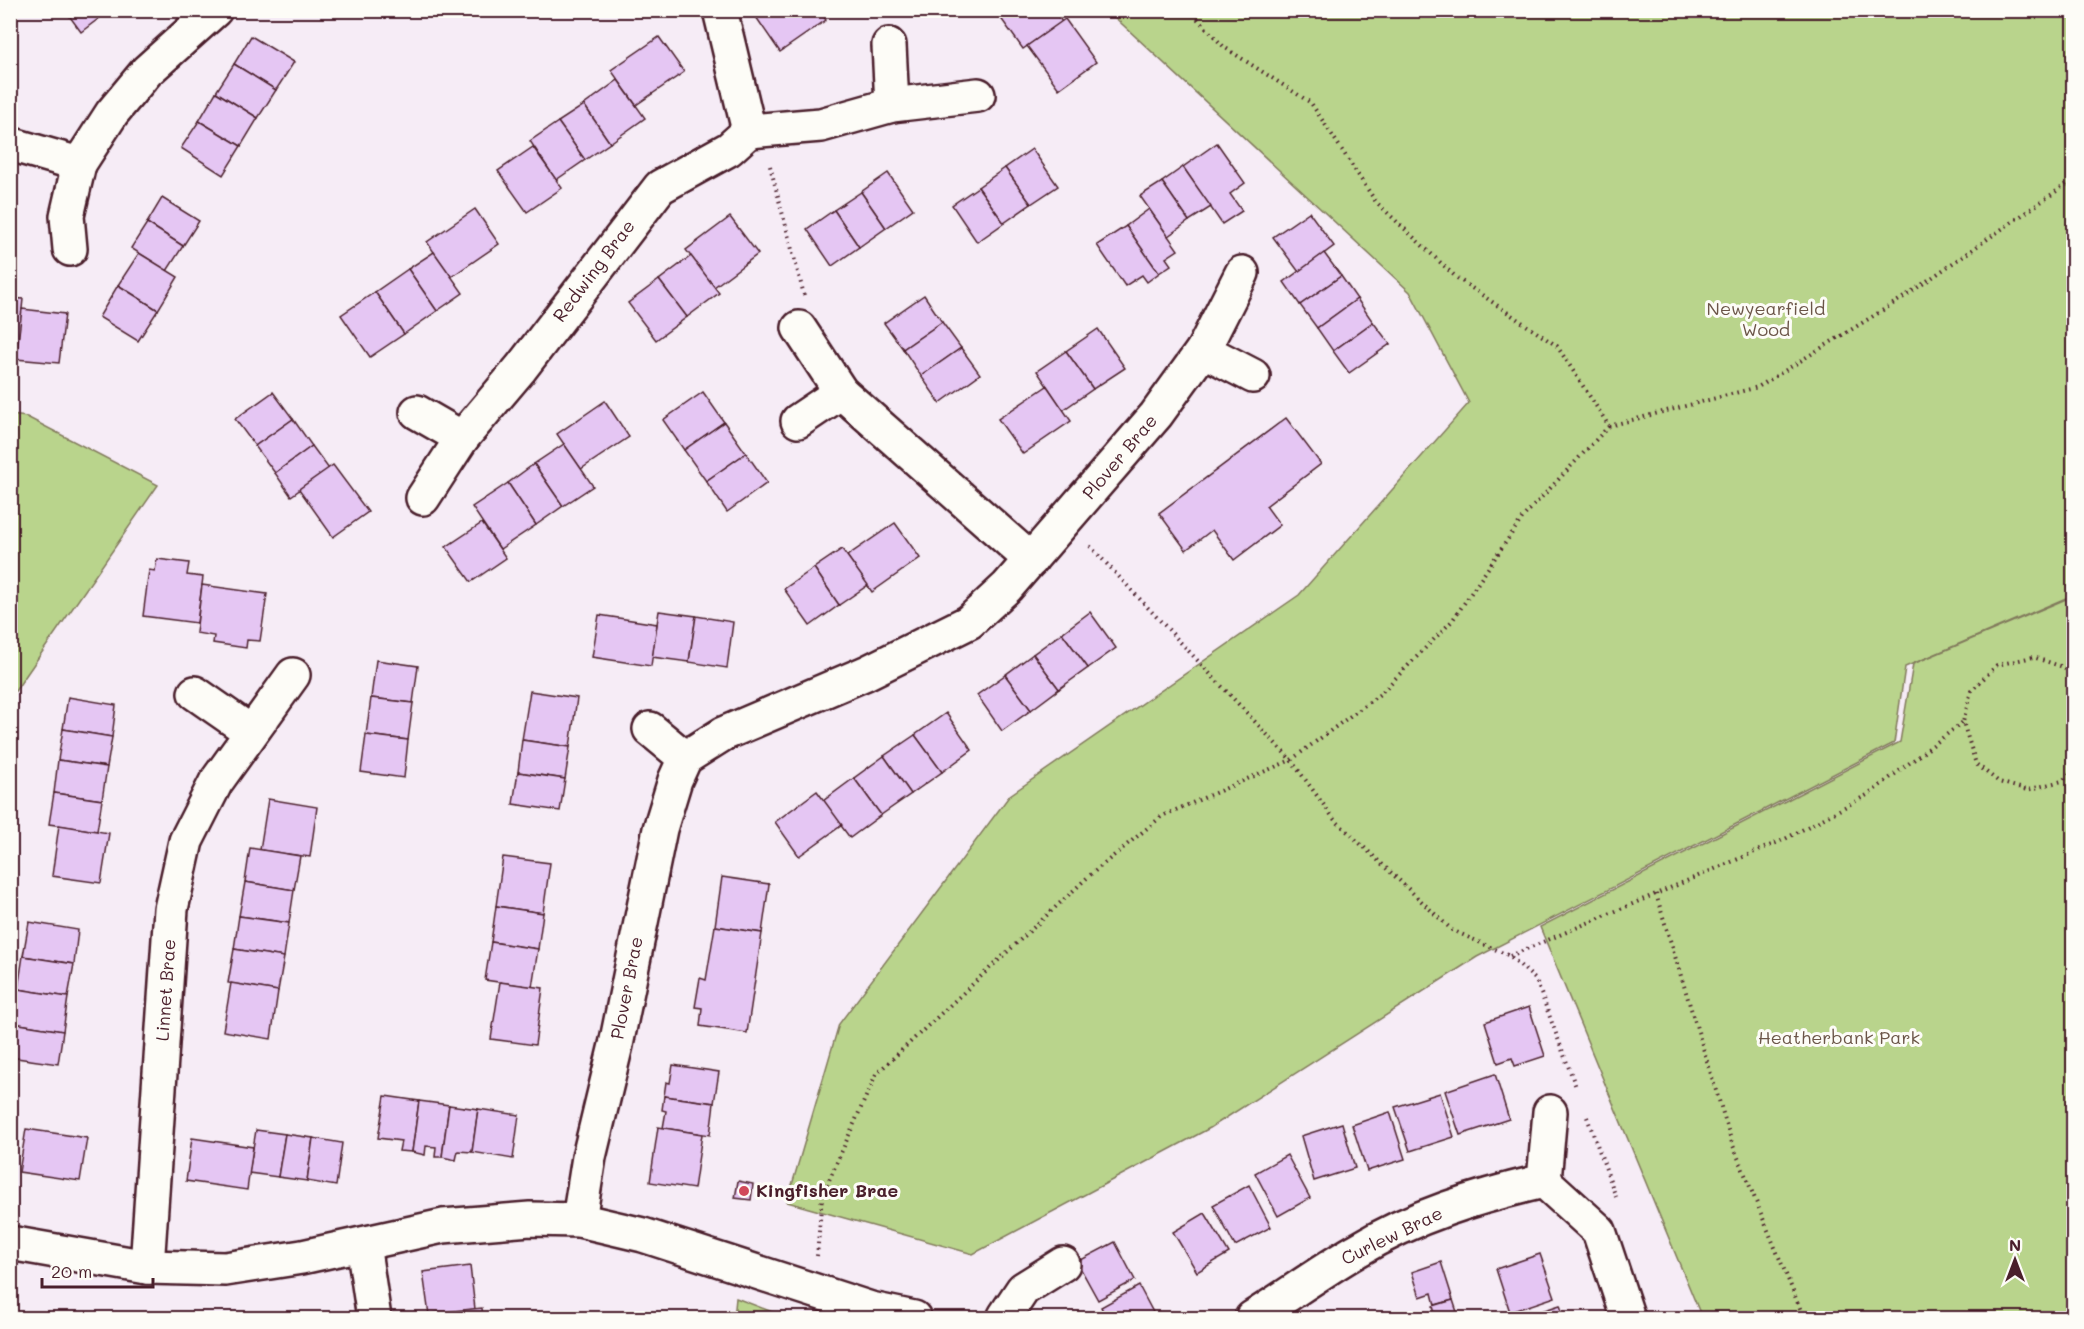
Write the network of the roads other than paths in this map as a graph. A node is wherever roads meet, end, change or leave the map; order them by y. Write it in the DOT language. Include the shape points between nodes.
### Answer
graph roads {
  1 [pos="215,10"];
  2 [pos="720,10"];
  3 [pos="889,45"];
  4 [pos="978,95"];
  5 [pos="892,105"];
  6 [pos="756,130"];
  7 [pos="10,144"];
  8 [pos="79,164"];
  9 [pos="70,249"];
  10 [pos="1242,273"];
  11 [pos="799,328"];
  12 [pos="1203,350"];
  13 [pos="1253,376"];
  14 [pos="841,392"];
  15 [pos="417,412"];
  16 [pos="798,421"];
  17 [pos="462,438"];
  18 [pos="423,498"];
  19 [pos="1031,560"];
  20 [pos="293,675"];
  21 [pos="195,693"];
  22 [pos="650,729"];
  23 [pos="251,732"];
  24 [pos="685,758"];
  25 [pos="1550,1112"];
  26 [pos="1544,1181"];
  27 [pos="579,1220"];
  28 [pos="10,1243"];
  29 [pos="363,1244"];
  30 [pos="1063,1264"];
  31 [pos="147,1267"];
  32 [pos="374,1318"];
  33 [pos="914,1318"];
  34 [pos="1001,1318"];
  35 [pos="1252,1318"];
  36 [pos="1628,1318"];
  1 -- 8 [label="street" via="147,71 112,113"];
  2 -- 6 [label="street"];
  3 -- 5 [label="street"];
  4 -- 5 [label="street"];
  5 -- 6 [label="street" via="820,125"];
  6 -- 17 [label="street, Redwing Brae" via="660,187"];
  7 -- 8 [label="street"];
  8 -- 9 [label="street" via="67,216"];
  10 -- 12 [label="street, Plover Brae"];
  11 -- 14 [label="street"];
  12 -- 13 [label="street"];
  12 -- 19 [label="street, Plover Brae" via="1156,415"];
  14 -- 16 [label="street"];
  14 -- 19 [label="street"];
  15 -- 17 [label="street"];
  17 -- 18 [label="street, Redwing Brae"];
  19 -- 24 [label="street, Plover Brae" via="969,622 866,673 723,734"];
  20 -- 23 [label="street, Linnet Brae"];
  21 -- 23 [label="street"];
  22 -- 24 [label="street"];
  23 -- 31 [label="street, Linnet Brae" via="216,782 186,841 171,909"];
  24 -- 27 [label="street, Plover Brae" via="660,829"];
  25 -- 26 [label="street"];
  26 -- 35 [label="street, Curlew Brae" via="1494,1193 1420,1219 1357,1250"];
  26 -- 36 [label="street" via="1599,1231"];
  27 -- 29 [label="street" via="530,1219 443,1226"];
  27 -- 33 [label="street" via="643,1235 871,1309"];
  28 -- 31 [label="street"];
  29 -- 31 [label="street" via="225,1269"];
  29 -- 32 [label="street"];
  30 -- 34 [label="street" via="1023,1289"];
}
